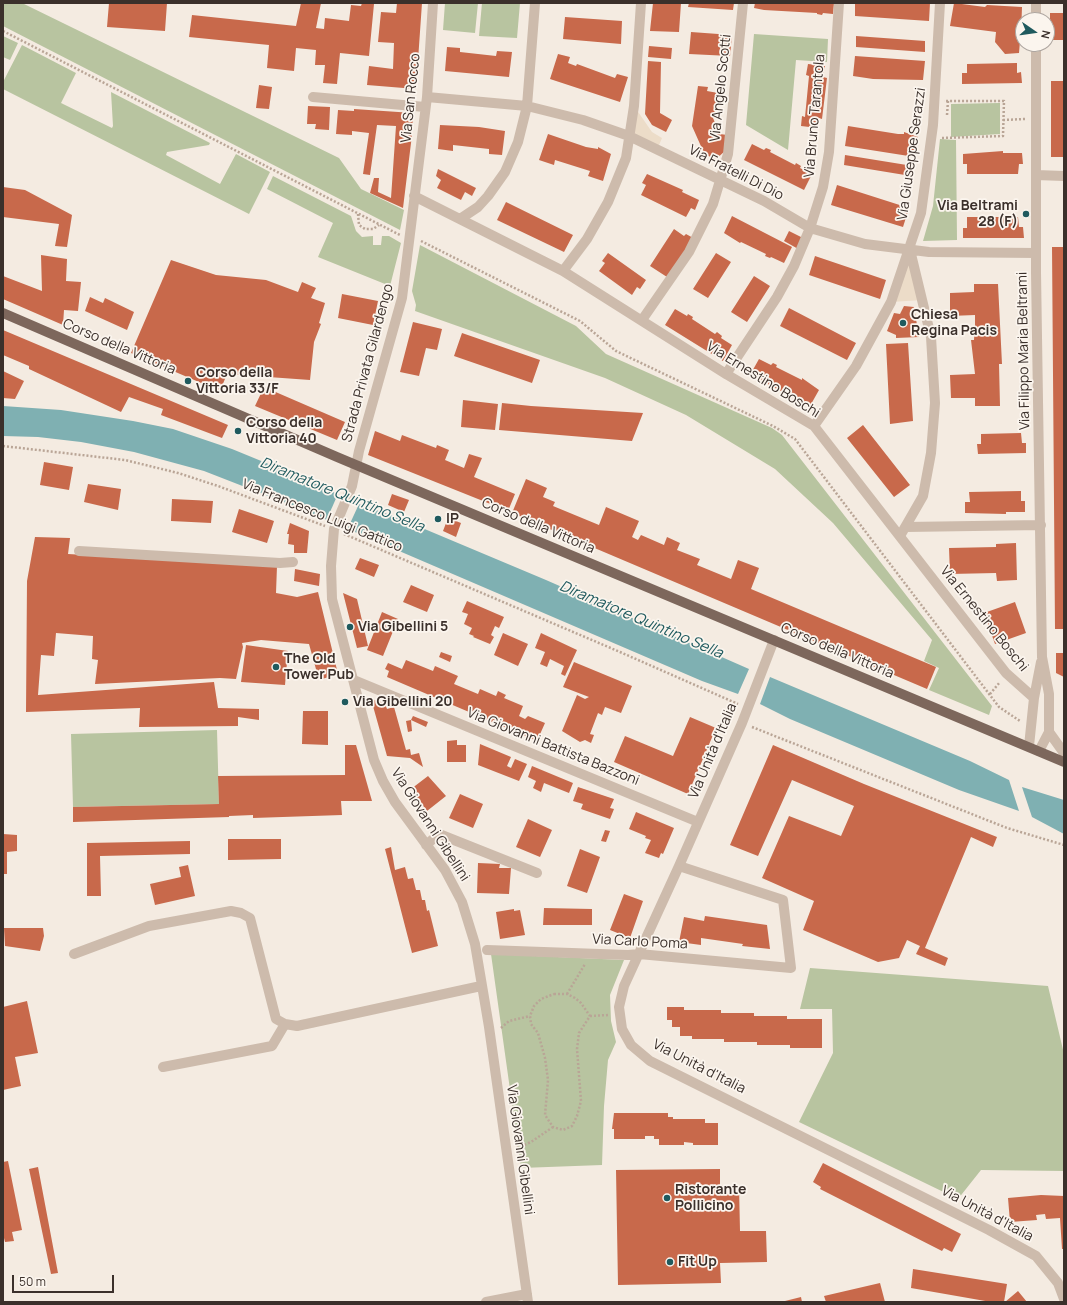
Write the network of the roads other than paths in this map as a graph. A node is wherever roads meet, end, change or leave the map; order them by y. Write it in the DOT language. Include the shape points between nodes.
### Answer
graph roads {
  1 [pos="432,3"];
  2 [pos="535,3"];
  3 [pos="641,3"];
  4 [pos="743,3"];
  5 [pos="839,3"];
  6 [pos="940,3"];
  7 [pos="1036,52"];
  8 [pos="313,97"];
  9 [pos="426,97"];
  10 [pos="527,106"];
  11 [pos="425,107"];
  12 [pos="629,136"];
  13 [pos="1036,175"];
  14 [pos="1064,176"];
  15 [pos="720,180"];
  16 [pos="414,196"];
  17 [pos="460,219"];
  18 [pos="810,228"];
  19 [pos="910,250"];
  20 [pos="1036,253"];
  21 [pos="563,271"];
  22 [pos="3,313"];
  23 [pos="642,320"];
  24 [pos="726,374"];
  25 [pos="814,426"];
  26 [pos="356,464"];
  27 [pos="1042,525"];
  28 [pos="906,527"];
  29 [pos="900,536"];
  30 [pos="79,551"];
  31 [pos="293,562"];
  32 [pos="774,640"];
  33 [pos="1042,657"];
  34 [pos="354,680"];
  35 [pos="1034,698"];
  36 [pos="1049,732"];
  37 [pos="1034,748"];
  38 [pos="1064,753"];
  39 [pos="1064,762"];
  40 [pos="698,822"];
  41 [pos="426,845"];
  42 [pos="679,866"];
  43 [pos="537,873"];
  44 [pos="487,950"];
  45 [pos="74,954"];
  46 [pos="639,954"];
  47 [pos="481,986"];
  48 [pos="285,1024"];
  49 [pos="163,1067"];
  50 [pos="528,1298"];
  51 [pos="1064,1299"];
  52 [pos="486,1302"];
  1 -- 9 [label="street, Via San Rocco"];
  2 -- 10 [label="street"];
  3 -- 12 [label="street" via="634,106"];
  4 -- 15 [label="street, Via Angelo Scotti" via="728,154"];
  5 -- 18 [label="street, Via Bruno Tarantola" via="829,152 823,187"];
  6 -- 19 [label="street, Via Giuseppe Serazzi" via="933,125 921,214"];
  7 -- 13 [label="street, Via Filippo Maria Beltrami"];
  8 -- 11 [label="street"];
  9 -- 10 [label="street, Via Fratelli Di Dio"];
  9 -- 11 [label="street, Via San Rocco"];
  10 -- 12 [label="street, Via Fratelli Di Dio" via="583,120"];
  10 -- 17 [label="street" via="518,142 505,172 478,207"];
  11 -- 16 [label="street, Via San Rocco"];
  12 -- 15 [label="street, Via Fratelli Di Dio"];
  12 -- 21 [label="street" via="626,158 608,202 587,240"];
  13 -- 14 [label="street"];
  13 -- 20 [label="street, Via Filippo Maria Beltrami"];
  15 -- 18 [label="street, Via Fratelli Di Dio" via="764,201"];
  15 -- 23 [label="street, Via Angelo Scotti" via="713,204 689,252"];
  16 -- 17 [label="street, Via Ernestino Boschi"];
  16 -- 26 [label="street, Strada Privata Gilardengo" via="402,298"];
  17 -- 21 [label="street, Via Ernestino Boschi"];
  18 -- 19 [label="street, Via Fratelli Di Dio" via="865,244"];
  18 -- 24 [label="street, Via Bruno Tarantola" via="777,297"];
  19 -- 20 [label="street, Via Fratelli Di Dio"];
  19 -- 25 [label="street, Via Giuseppe Serazzi" via="891,302 856,366"];
  19 -- 28 [label="street" via="931,337 935,403 931,453 923,496"];
  20 -- 27 [label="street, Via Filippo Maria Beltrami"];
  21 -- 23 [label="street, Via Ernestino Boschi"];
  22 -- 26 [label="main road, Corso della Vittoria"];
  23 -- 24 [label="street, Via Ernestino Boschi"];
  24 -- 25 [label="street, Via Ernestino Boschi"];
  25 -- 29 [label="street, Via Ernestino Boschi"];
  26 -- 32 [label="main road, Corso della Vittoria"];
  26 -- 34 [label="street, Via Giovanni Gibellini" via="352,486 334,527 331,566 332,599"];
  27 -- 28 [label="street"];
  27 -- 33 [label="street, Via Filippo Maria Beltrami"];
  28 -- 29 [label="street"];
  29 -- 35 [label="street, Via Ernestino Boschi" via="1006,673"];
  30 -- 31 [label="street"];
  32 -- 37 [label="main road, Corso della Vittoria"];
  32 -- 40 [label="street, Via Unità d'Italia" via="742,723"];
  33 -- 35 [label="street, Via Filippo Maria Beltrami"];
  33 -- 36 [label="street, Via Filippo Maria Beltrami" via="1049,694"];
  34 -- 40 [label="street, Via Giovanni Battista Bazzoni"];
  34 -- 41 [label="street, Via Giovanni Gibellini" via="374,760 396,802"];
  35 -- 37 [label="street, Via Filippo Maria Beltrami"];
  36 -- 37 [label="street, Via Filippo Maria Beltrami"];
  36 -- 38 [label="street"];
  37 -- 39 [label="main road, Corso della Vittoria"];
  40 -- 42 [label="street, Via Unità d'Italia"];
  41 -- 43 [label="street" via="439,834"];
  41 -- 47 [label="street, Via Giovanni Gibellini" via="445,870 462,902 475,944"];
  42 -- 46 [label="street, Via Unità d'Italia"];
  42 -- 46 [label="street, Via Carlo Poma" via="783,900 792,968"];
  44 -- 46 [label="street, Via Carlo Poma"];
  45 -- 48 [label="street" via="149,926 231,911 241,913 250,918 276,1019"];
  46 -- 51 [label="street, Via Unità d'Italia" via="624,986 619,1007 622,1029 631,1045 650,1061 975,1222 1036,1256 1058,1283"];
  47 -- 48 [label="street" via="297,1026"];
  47 -- 50 [label="street, Via Giovanni Gibellini"];
  48 -- 49 [label="street" via="272,1046"];
  50 -- 52 [label="street"];
}
